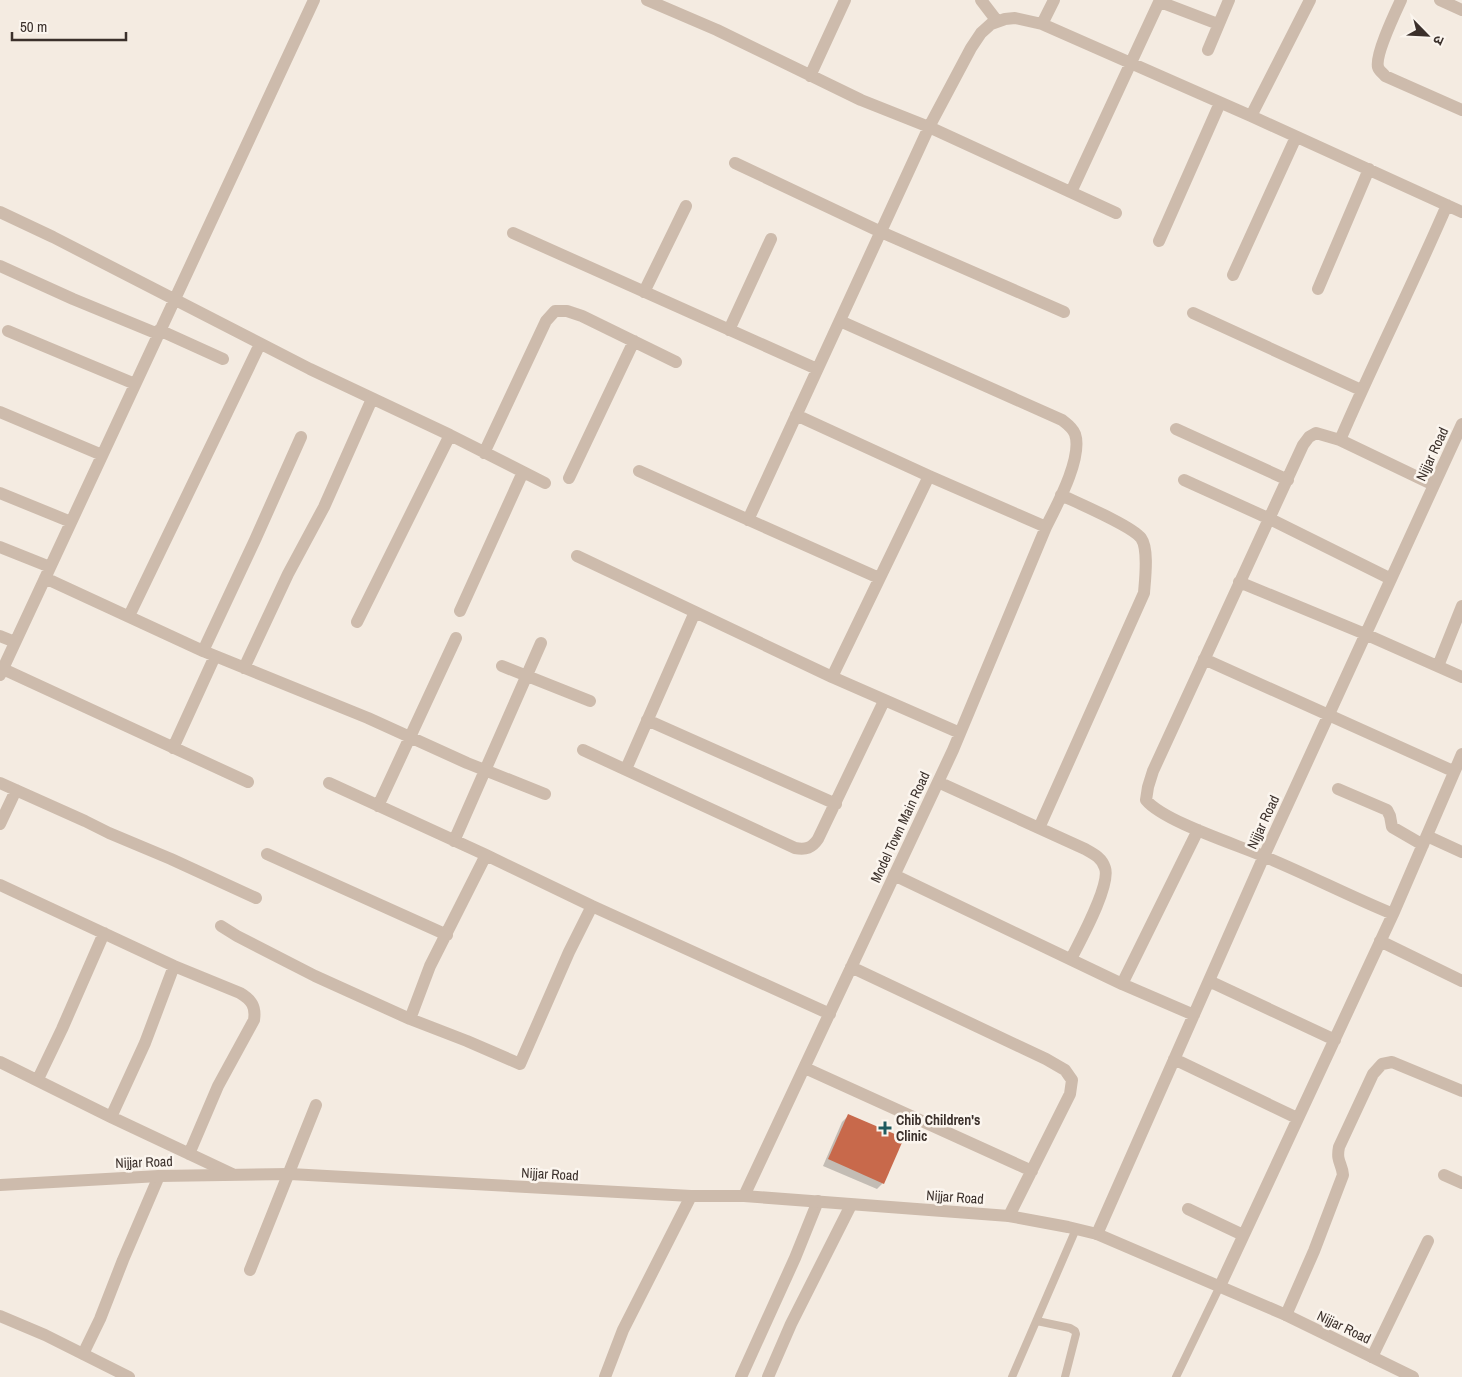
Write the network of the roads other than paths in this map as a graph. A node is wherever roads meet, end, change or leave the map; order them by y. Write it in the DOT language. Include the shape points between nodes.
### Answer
graph roads {
  1 [pos="314,0"];
  2 [pos="647,0"];
  3 [pos="845,0"];
  4 [pos="981,0"];
  5 [pos="1054,0"];
  6 [pos="1230,0"];
  7 [pos="1310,0"];
  8 [pos="1401,0"];
  9 [pos="1440,0"];
  10 [pos="1160,1"];
  11 [pos="667,4"];
  12 [pos="1462,10"];
  13 [pos="997,22"];
  14 [pos="1042,24"];
  15 [pos="1218,24"];
  16 [pos="1208,50"];
  17 [pos="1132,64"];
  18 [pos="810,76"];
  19 [pos="1220,103"];
  20 [pos="1462,110"];
  21 [pos="1251,116"];
  22 [pos="929,127"];
  23 [pos="1296,137"];
  24 [pos="735,163"];
  25 [pos="1369,169"];
  26 [pos="1071,192"];
  27 [pos="1447,205"];
  28 [pos="686,206"];
  29 [pos="0,212"];
  30 [pos="1462,212"];
  31 [pos="1116,213"];
  32 [pos="881,232"];
  33 [pos="513,233"];
  34 [pos="771,239"];
  35 [pos="1159,241"];
  36 [pos="0,266"];
  37 [pos="1232,274"];
  38 [pos="1318,289"];
  39 [pos="644,292"];
  40 [pos="175,299"];
  41 [pos="1064,312"];
  42 [pos="1193,313"];
  43 [pos="840,321"];
  44 [pos="729,330"];
  45 [pos="8,331"];
  46 [pos="158,332"];
  47 [pos="634,341"];
  48 [pos="260,344"];
  49 [pos="223,360"];
  50 [pos="676,362"];
  51 [pos="817,370"];
  52 [pos="135,384"];
  53 [pos="1361,390"];
  54 [pos="372,398"];
  55 [pos="0,412"];
  56 [pos="796,415"];
  57 [pos="1462,425"];
  58 [pos="1176,429"];
  59 [pos="450,435"];
  60 [pos="301,437"];
  61 [pos="1340,440"];
  62 [pos="484,453"];
  63 [pos="102,455"];
  64 [pos="639,471"];
  65 [pos="523,472"];
  66 [pos="929,476"];
  67 [pos="570,478"];
  68 [pos="1184,480"];
  69 [pos="1288,480"];
  70 [pos="545,483"];
  71 [pos="1434,486"];
  72 [pos="0,493"];
  73 [pos="1062,495"];
  74 [pos="1270,519"];
  75 [pos="748,520"];
  76 [pos="71,522"];
  77 [pos="1046,527"];
  78 [pos="0,547"];
  79 [pos="577,556"];
  80 [pos="47,573"];
  81 [pos="879,578"];
  82 [pos="1391,579"];
  83 [pos="1239,582"];
  84 [pos="1462,606"];
  85 [pos="460,611"];
  86 [pos="695,612"];
  87 [pos="129,616"];
  88 [pos="357,622"];
  89 [pos="1365,634"];
  90 [pos="0,636"];
  91 [pos="456,638"];
  92 [pos="15,642"];
  93 [pos="541,643"];
  94 [pos="209,653"];
  95 [pos="1204,659"];
  96 [pos="502,666"];
  97 [pos="1438,666"];
  98 [pos="244,668"];
  99 [pos="1,672"];
  100 [pos="527,675"];
  101 [pos="832,677"];
  102 [pos="1462,677"];
  103 [pos="590,701"];
  104 [pos="884,701"];
  105 [pos="1328,716"];
  106 [pos="647,720"];
  107 [pos="960,733"];
  108 [pos="411,737"];
  109 [pos="173,748"];
  110 [pos="583,750"];
  111 [pos="1462,755"];
  112 [pos="626,769"];
  113 [pos="484,770"];
  114 [pos="1453,772"];
  115 [pos="248,782"];
  116 [pos="938,782"];
  117 [pos="0,783"];
  118 [pos="329,783"];
  119 [pos="1338,789"];
  120 [pos="16,790"];
  121 [pos="545,794"];
  122 [pos="836,804"];
  123 [pos="378,806"];
  124 [pos="0,824"];
  125 [pos="1039,828"];
  126 [pos="1198,830"];
  127 [pos="454,840"];
  128 [pos="1425,840"];
  129 [pos="1462,852"];
  130 [pos="267,854"];
  131 [pos="486,854"];
  132 [pos="1264,856"];
  133 [pos="894,875"];
  134 [pos="0,885"];
  135 [pos="256,898"];
  136 [pos="592,906"];
  137 [pos="1393,914"];
  138 [pos="222,926"];
  139 [pos="104,933"];
  140 [pos="446,935"];
  141 [pos="1380,941"];
  142 [pos="1071,960"];
  143 [pos="174,966"];
  144 [pos="851,967"];
  145 [pos="1209,981"];
  146 [pos="1462,981"];
  147 [pos="1122,984"];
  148 [pos="830,1014"];
  149 [pos="1194,1015"];
  150 [pos="410,1019"];
  151 [pos="1335,1040"];
  152 [pos="1174,1059"];
  153 [pos="0,1062"];
  154 [pos="805,1068"];
  155 [pos="38,1080"];
  156 [pos="1462,1091"];
  157 [pos="316,1105"];
  158 [pos="111,1117"];
  159 [pos="1297,1118"];
  160 [pos="189,1154"];
  161 [pos="1032,1171"];
  162 [pos="232,1174"];
  163 [pos="290,1174"];
  164 [pos="1444,1175"];
  165 [pos="159,1176"];
  166 [pos="1462,1183"];
  167 [pos="0,1185"];
  168 [pos="691,1196"];
  169 [pos="744,1196"];
  170 [pos="818,1201"];
  171 [pos="851,1205"];
  172 [pos="1188,1209"];
  173 [pos="1009,1216"];
  174 [pos="1076,1229"];
  175 [pos="1097,1234"];
  176 [pos="1244,1235"];
  177 [pos="1428,1241"];
  178 [pos="250,1270"];
  179 [pos="1220,1286"];
  180 [pos="1286,1315"];
  181 [pos="0,1316"];
  182 [pos="1038,1321"];
  183 [pos="83,1354"];
  184 [pos="1372,1357"];
  185 [pos="129,1377"];
  186 [pos="604,1377"];
  187 [pos="740,1377"];
  188 [pos="768,1377"];
  189 [pos="1012,1377"];
  190 [pos="1065,1377"];
  191 [pos="1176,1377"];
  192 [pos="1413,1377"];
  1 -- 40 [label="street"];
  2 -- 11 [label="street"];
  3 -- 18 [label="street"];
  4 -- 13 [label="street"];
  5 -- 14 [label="street"];
  6 -- 15 [label="street"];
  7 -- 21 [label="street"];
  8 -- 20 [label="street" via="1382,46 1379,69 1385,76"];
  9 -- 12 [label="street"];
  10 -- 15 [label="street"];
  10 -- 17 [label="street"];
  11 -- 18 [label="street"];
  13 -- 14 [label="street" via="1015,18"];
  13 -- 22 [label="street" via="980,33"];
  14 -- 17 [label="street"];
  15 -- 16 [label="street"];
  17 -- 19 [label="street"];
  17 -- 26 [label="street"];
  18 -- 22 [label="street"];
  19 -- 21 [label="street"];
  19 -- 35 [label="street"];
  21 -- 23 [label="street"];
  22 -- 26 [label="street"];
  22 -- 32 [label="street"];
  23 -- 25 [label="street"];
  23 -- 37 [label="street"];
  24 -- 32 [label="street"];
  25 -- 27 [label="street"];
  25 -- 38 [label="street"];
  26 -- 31 [label="street"];
  27 -- 30 [label="street"];
  27 -- 53 [label="street"];
  28 -- 39 [label="street"];
  29 -- 40 [label="street"];
  32 -- 41 [label="street"];
  32 -- 43 [label="street"];
  33 -- 39 [label="street"];
  34 -- 44 [label="street"];
  36 -- 46 [label="street"];
  39 -- 44 [label="street"];
  40 -- 46 [label="street"];
  40 -- 48 [label="street"];
  42 -- 53 [label="street"];
  43 -- 51 [label="street"];
  43 -- 73 [label="street, Model Town Main Road" via="1069,425 1076,436 1076,446 1073,466"];
  44 -- 51 [label="street"];
  45 -- 52 [label="street"];
  46 -- 49 [label="street"];
  46 -- 52 [label="street"];
  47 -- 50 [label="street"];
  47 -- 62 [label="street" via="582,316 555,311 546,321"];
  47 -- 67 [label="street"];
  48 -- 54 [label="street"];
  48 -- 87 [label="street"];
  51 -- 56 [label="street"];
  52 -- 63 [label="street"];
  53 -- 61 [label="street"];
  54 -- 59 [label="street"];
  54 -- 98 [label="street" via="324,507"];
  55 -- 63 [label="street"];
  56 -- 66 [label="street"];
  56 -- 75 [label="street"];
  57 -- 71 [label="street, Nijjar Road"];
  58 -- 69 [label="street"];
  59 -- 62 [label="street"];
  59 -- 88 [label="street"];
  60 -- 94 [label="street"];
  61 -- 69 [label="street" via="1316,433 1309,437"];
  61 -- 71 [label="street"];
  62 -- 65 [label="street"];
  63 -- 76 [label="street"];
  64 -- 75 [label="street"];
  65 -- 70 [label="street"];
  65 -- 85 [label="street"];
  66 -- 77 [label="street"];
  66 -- 81 [label="street"];
  68 -- 74 [label="street"];
  69 -- 74 [label="street"];
  71 -- 82 [label="street, Nijjar Road"];
  72 -- 76 [label="street"];
  73 -- 77 [label="street, Model Town Main Road"];
  73 -- 125 [label="street" via="1130,529 1142,539 1146,560 1144,593"];
  74 -- 82 [label="street"];
  74 -- 83 [label="street"];
  75 -- 81 [label="street"];
  76 -- 80 [label="street"];
  77 -- 107 [label="street, Model Town Main Road"];
  78 -- 80 [label="street"];
  79 -- 86 [label="street"];
  80 -- 87 [label="street"];
  80 -- 92 [label="street"];
  81 -- 101 [label="street"];
  82 -- 89 [label="street, Nijjar Road"];
  83 -- 89 [label="street"];
  83 -- 95 [label="street"];
  84 -- 97 [label="street"];
  86 -- 101 [label="street"];
  86 -- 106 [label="street"];
  87 -- 94 [label="street"];
  89 -- 97 [label="street"];
  89 -- 105 [label="street, Nijjar Road"];
  90 -- 92 [label="street"];
  91 -- 108 [label="street"];
  92 -- 99 [label="street"];
  93 -- 100 [label="street"];
  94 -- 98 [label="street"];
  94 -- 109 [label="street"];
  95 -- 105 [label="street"];
  95 -- 126 [label="street" via="1153,771 1146,800 1152,808"];
  96 -- 100 [label="street"];
  97 -- 102 [label="street"];
  98 -- 108 [label="street"];
  99 -- 109 [label="street"];
  100 -- 103 [label="street"];
  100 -- 113 [label="street"];
  101 -- 104 [label="street"];
  104 -- 107 [label="street"];
  104 -- 122 [label="street"];
  105 -- 114 [label="street"];
  105 -- 132 [label="street, Nijjar Road"];
  106 -- 112 [label="street"];
  106 -- 122 [label="street"];
  107 -- 116 [label="street, Model Town Main Road"];
  108 -- 113 [label="street"];
  108 -- 123 [label="street"];
  109 -- 115 [label="street"];
  110 -- 112 [label="street"];
  111 -- 114 [label="street"];
  112 -- 122 [label="street" via="802,850 814,845"];
  113 -- 121 [label="street"];
  113 -- 127 [label="street"];
  114 -- 128 [label="street"];
  116 -- 125 [label="street"];
  116 -- 133 [label="street, Model Town Main Road"];
  117 -- 120 [label="street"];
  118 -- 123 [label="street"];
  119 -- 128 [label="street" via="1387,810 1392,827"];
  120 -- 124 [label="street"];
  120 -- 135 [label="street"];
  123 -- 127 [label="street"];
  125 -- 142 [label="street" via="1100,858 1106,870 1103,891"];
  126 -- 132 [label="street"];
  126 -- 147 [label="street"];
  127 -- 131 [label="street"];
  128 -- 129 [label="street"];
  128 -- 137 [label="street"];
  130 -- 140 [label="street"];
  131 -- 136 [label="street"];
  131 -- 140 [label="street"];
  132 -- 137 [label="street"];
  132 -- 145 [label="street, Nijjar Road"];
  133 -- 142 [label="street"];
  133 -- 144 [label="street, Model Town Main Road"];
  134 -- 139 [label="street"];
  136 -- 148 [label="street"];
  136 -- 150 [label="street" via="520,1064"];
  137 -- 141 [label="street"];
  138 -- 150 [label="street" via="276,957"];
  139 -- 143 [label="street"];
  139 -- 155 [label="street"];
  140 -- 150 [label="street"];
  141 -- 146 [label="street"];
  141 -- 151 [label="street"];
  142 -- 147 [label="street"];
  143 -- 158 [label="street" via="145,1043"];
  143 -- 160 [label="street" via="248,997 255,1010 254,1020 218,1086"];
  144 -- 148 [label="street, Model Town Main Road"];
  144 -- 161 [label="street" via="1065,1070 1072,1080 1070,1094"];
  145 -- 149 [label="street, Nijjar Road"];
  145 -- 151 [label="street"];
  147 -- 149 [label="street"];
  148 -- 154 [label="street, Model Town Main Road"];
  149 -- 152 [label="street, Nijjar Road"];
  151 -- 159 [label="street"];
  152 -- 159 [label="street"];
  152 -- 175 [label="street, Nijjar Road"];
  153 -- 155 [label="street"];
  154 -- 161 [label="street"];
  154 -- 169 [label="street, Model Town Main Road"];
  155 -- 158 [label="street"];
  156 -- 180 [label="street" via="1392,1062 1382,1064 1373,1074 1339,1147 1337,1157 1343,1175"];
  157 -- 163 [label="street"];
  158 -- 160 [label="street"];
  159 -- 176 [label="street"];
  160 -- 162 [label="street"];
  161 -- 173 [label="street"];
  162 -- 163 [label="street, Nijjar Road"];
  162 -- 165 [label="street, Nijjar Road"];
  163 -- 168 [label="street, Nijjar Road"];
  163 -- 178 [label="street"];
  164 -- 166 [label="street"];
  165 -- 167 [label="street, Nijjar Road"];
  165 -- 183 [label="street"];
  168 -- 169 [label="street, Nijjar Road"];
  168 -- 186 [label="street" via="623,1330"];
  169 -- 170 [label="street, Nijjar Road"];
  170 -- 171 [label="street, Nijjar Road"];
  170 -- 187 [label="street"];
  171 -- 173 [label="street, Nijjar Road"];
  171 -- 188 [label="street"];
  172 -- 176 [label="street"];
  173 -- 174 [label="street, Nijjar Road"];
  174 -- 175 [label="street, Nijjar Road"];
  174 -- 182 [label="lane"];
  175 -- 179 [label="street, Nijjar Road"];
  176 -- 179 [label="street"];
  177 -- 184 [label="street"];
  179 -- 180 [label="street, Nijjar Road"];
  179 -- 191 [label="lane"];
  180 -- 184 [label="street, Nijjar Road"];
  181 -- 183 [label="street"];
  182 -- 189 [label="lane"];
  182 -- 190 [label="lane" via="1075,1331"];
  183 -- 185 [label="street"];
  184 -- 192 [label="street, Nijjar Road"];
}
